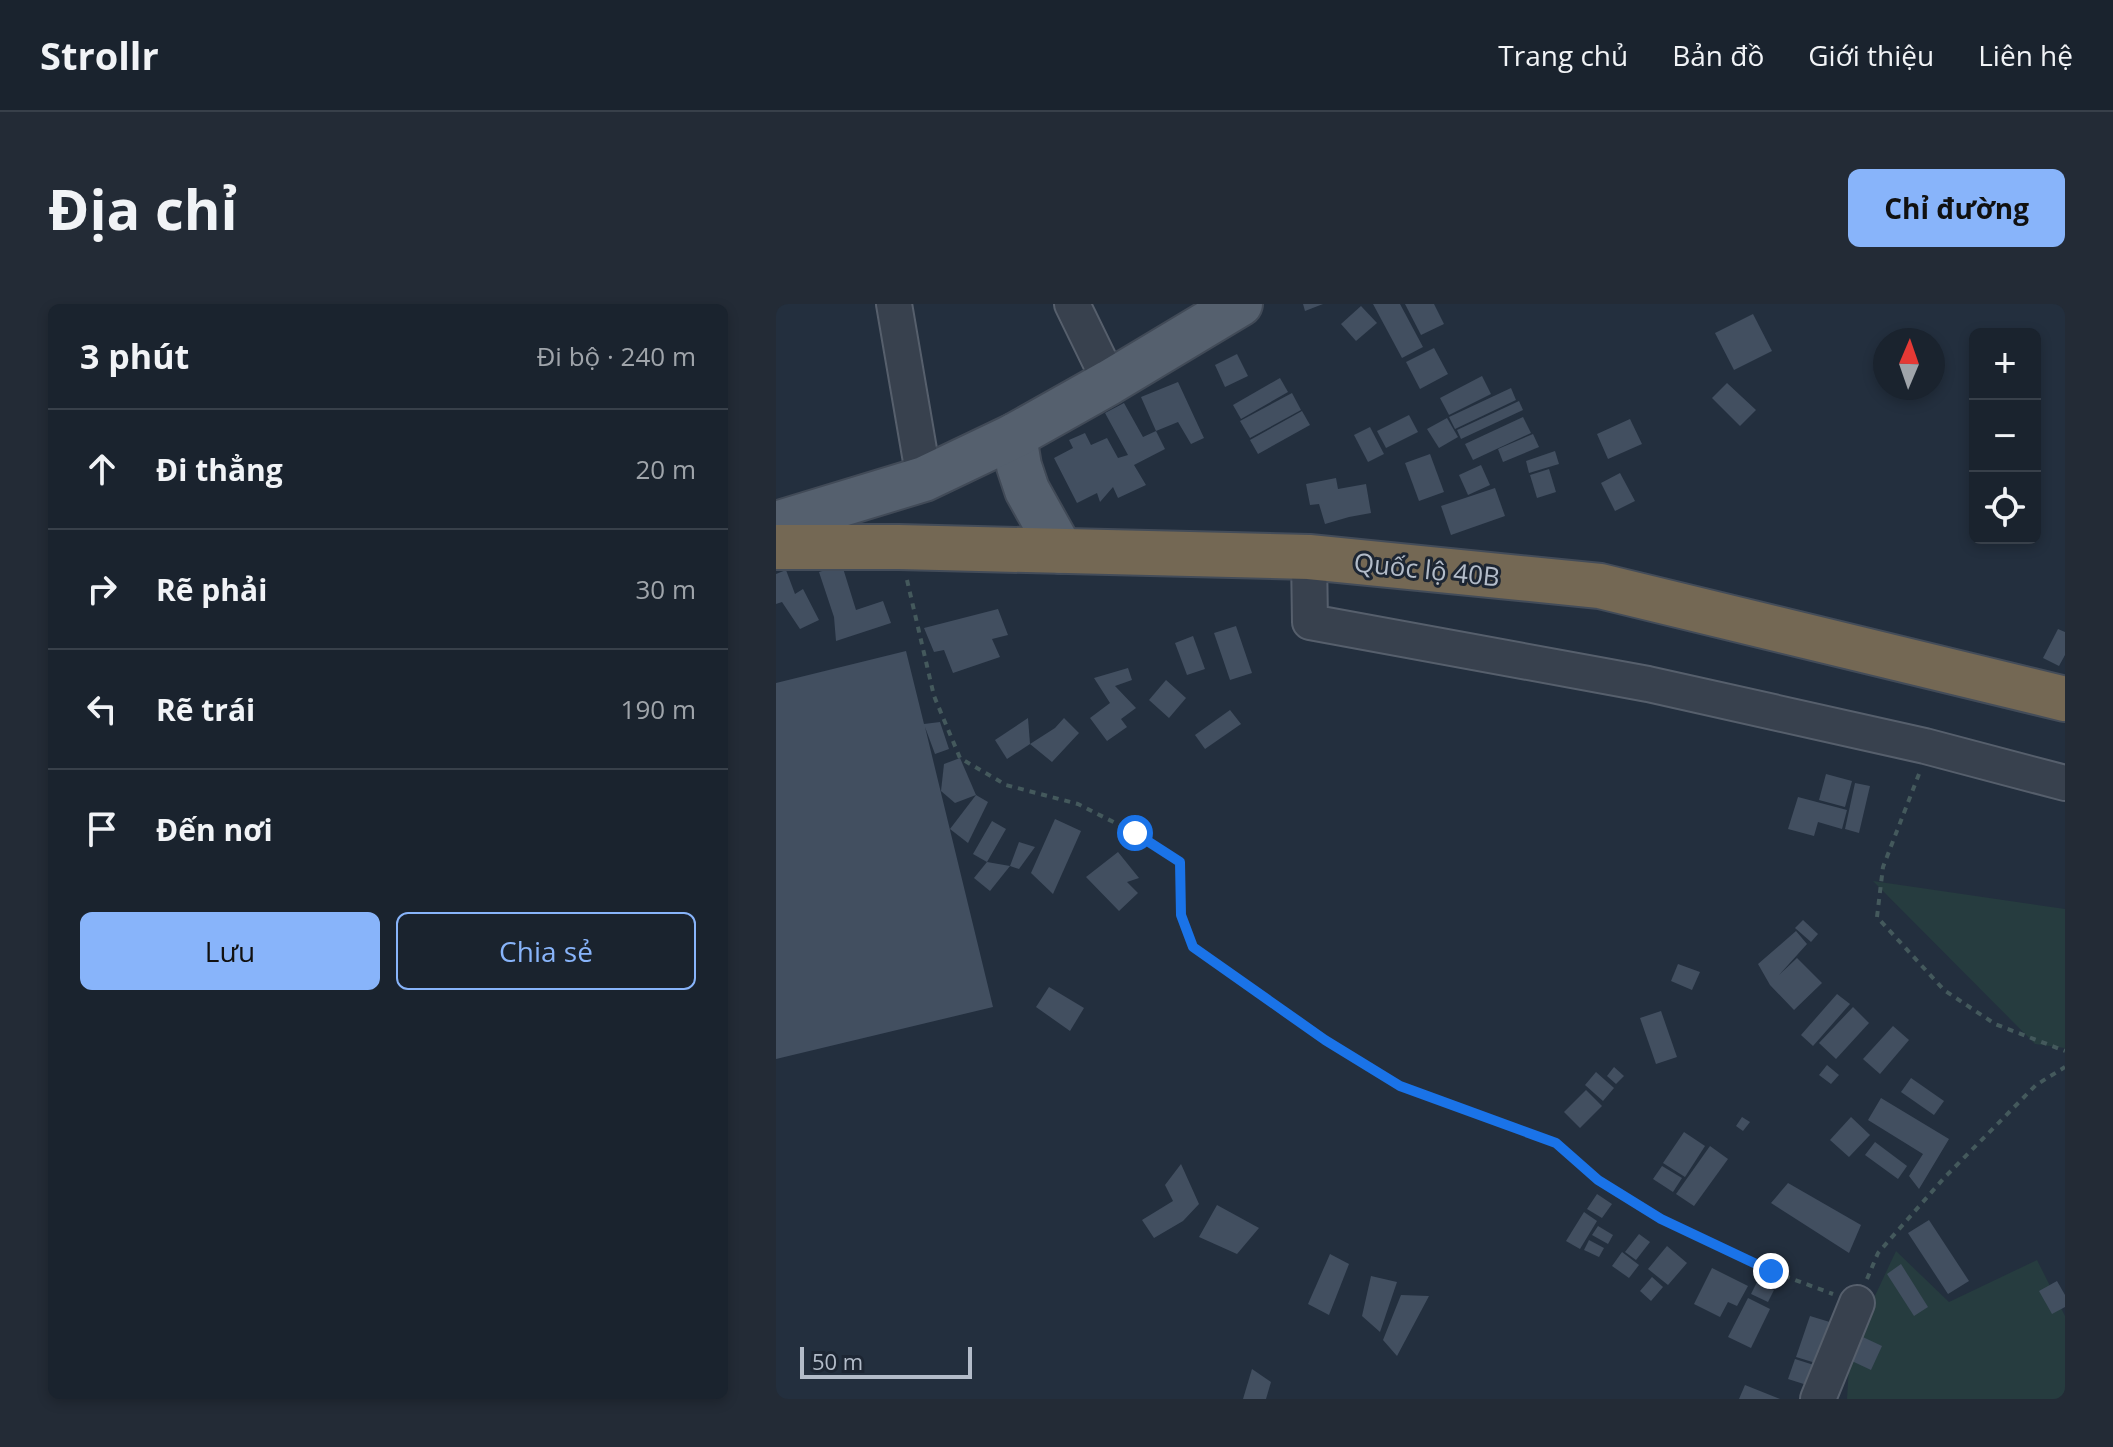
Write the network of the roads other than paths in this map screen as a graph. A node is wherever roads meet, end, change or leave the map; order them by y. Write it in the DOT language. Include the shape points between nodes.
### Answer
graph roads {
  1 [pos="894,304"];
  2 [pos="1072,304"];
  3 [pos="1240,304"];
  4 [pos="1110,382"];
  5 [pos="1014,436"];
  6 [pos="924,479"];
  7 [pos="776,524"];
  8 [pos="776,547"];
  9 [pos="1061,551"];
  10 [pos="1309,557"];
  11 [pos="2065,699"];
  12 [pos="2065,783"];
  13 [pos="1857,1303"];
  14 [pos="1818,1399"];
  1 -- 6 [label="street"];
  2 -- 4 [label="street"];
  3 -- 4 [label="main road"];
  4 -- 5 [label="main road"];
  5 -- 6 [label="main road"];
  5 -- 9 [label="main road" via="1027,490"];
  6 -- 7 [label="main road"];
  8 -- 9 [label="highway, Quốc lộ 40B"];
  9 -- 10 [label="highway, Quốc lộ 40B"];
  10 -- 11 [label="highway, Quốc lộ 40B" via="1600,586"];
  10 -- 12 [label="street" via="1310,622 1648,684"];
  13 -- 14 [label="street"];
}
